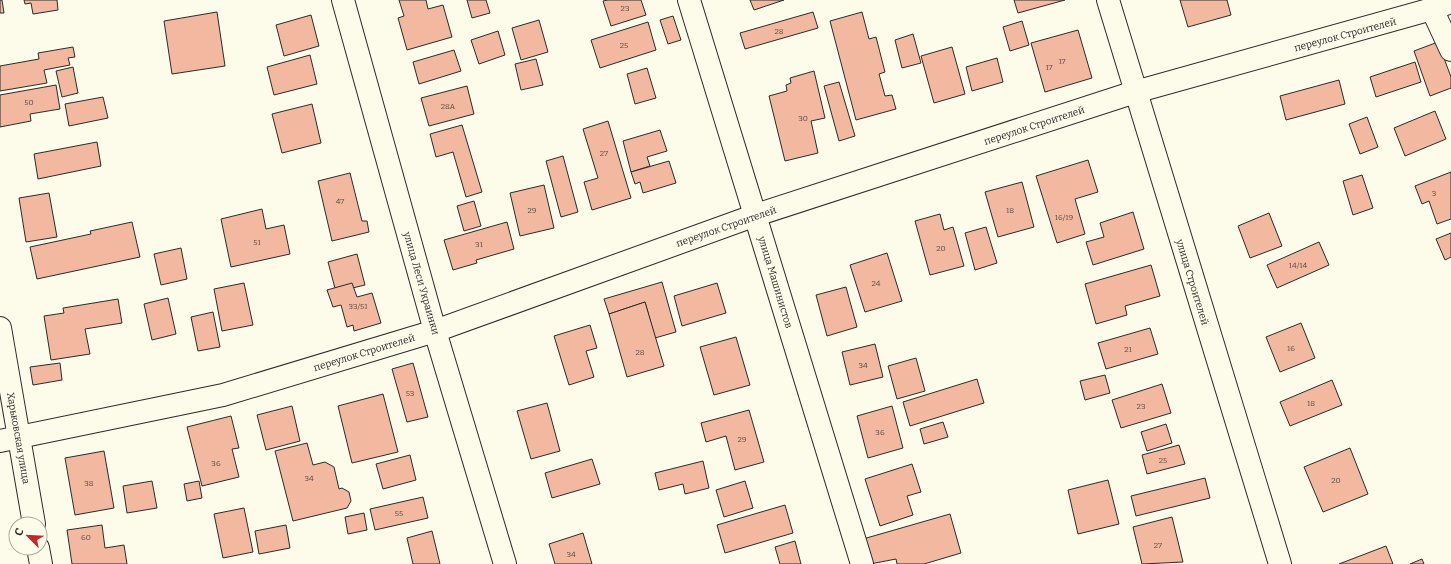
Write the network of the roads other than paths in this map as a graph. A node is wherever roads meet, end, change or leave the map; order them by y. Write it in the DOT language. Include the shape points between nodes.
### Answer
graph roads {
  1 [pos="344,0"];
  2 [pos="689,0"];
  3 [pos="1108,0"];
  4 [pos="1442,6"];
  5 [pos="1451,50"];
  6 [pos="1135,92"];
  7 [pos="756,215"];
  8 [pos="0,328"];
  9 [pos="435,331"];
  10 [pos="10,439"];
  11 [pos="32,516"];
  12 [pos="505,564"];
  13 [pos="862,564"];
  14 [pos="1280,564"];
  1 -- 9 [label="street, улица Леси Украинки"];
  2 -- 7 [label="street, улица Машинистов"];
  3 -- 6 [label="street, улица Строителей"];
  4 -- 5 [label="street"];
  4 -- 6 [label="street, переулок Строителей"];
  6 -- 7 [label="street, переулок Строителей"];
  6 -- 14 [label="street, улица Строителей"];
  7 -- 9 [label="street, переулок Строителей"];
  7 -- 13 [label="street, улица Машинистов"];
  8 -- 10 [label="street, Харьковская улица"];
  9 -- 10 [label="street, переулок Строителей" via="223,395"];
  9 -- 12 [label="street, улица Леси Украинки"];
  10 -- 11 [label="street, Харьковская улица"];
}
